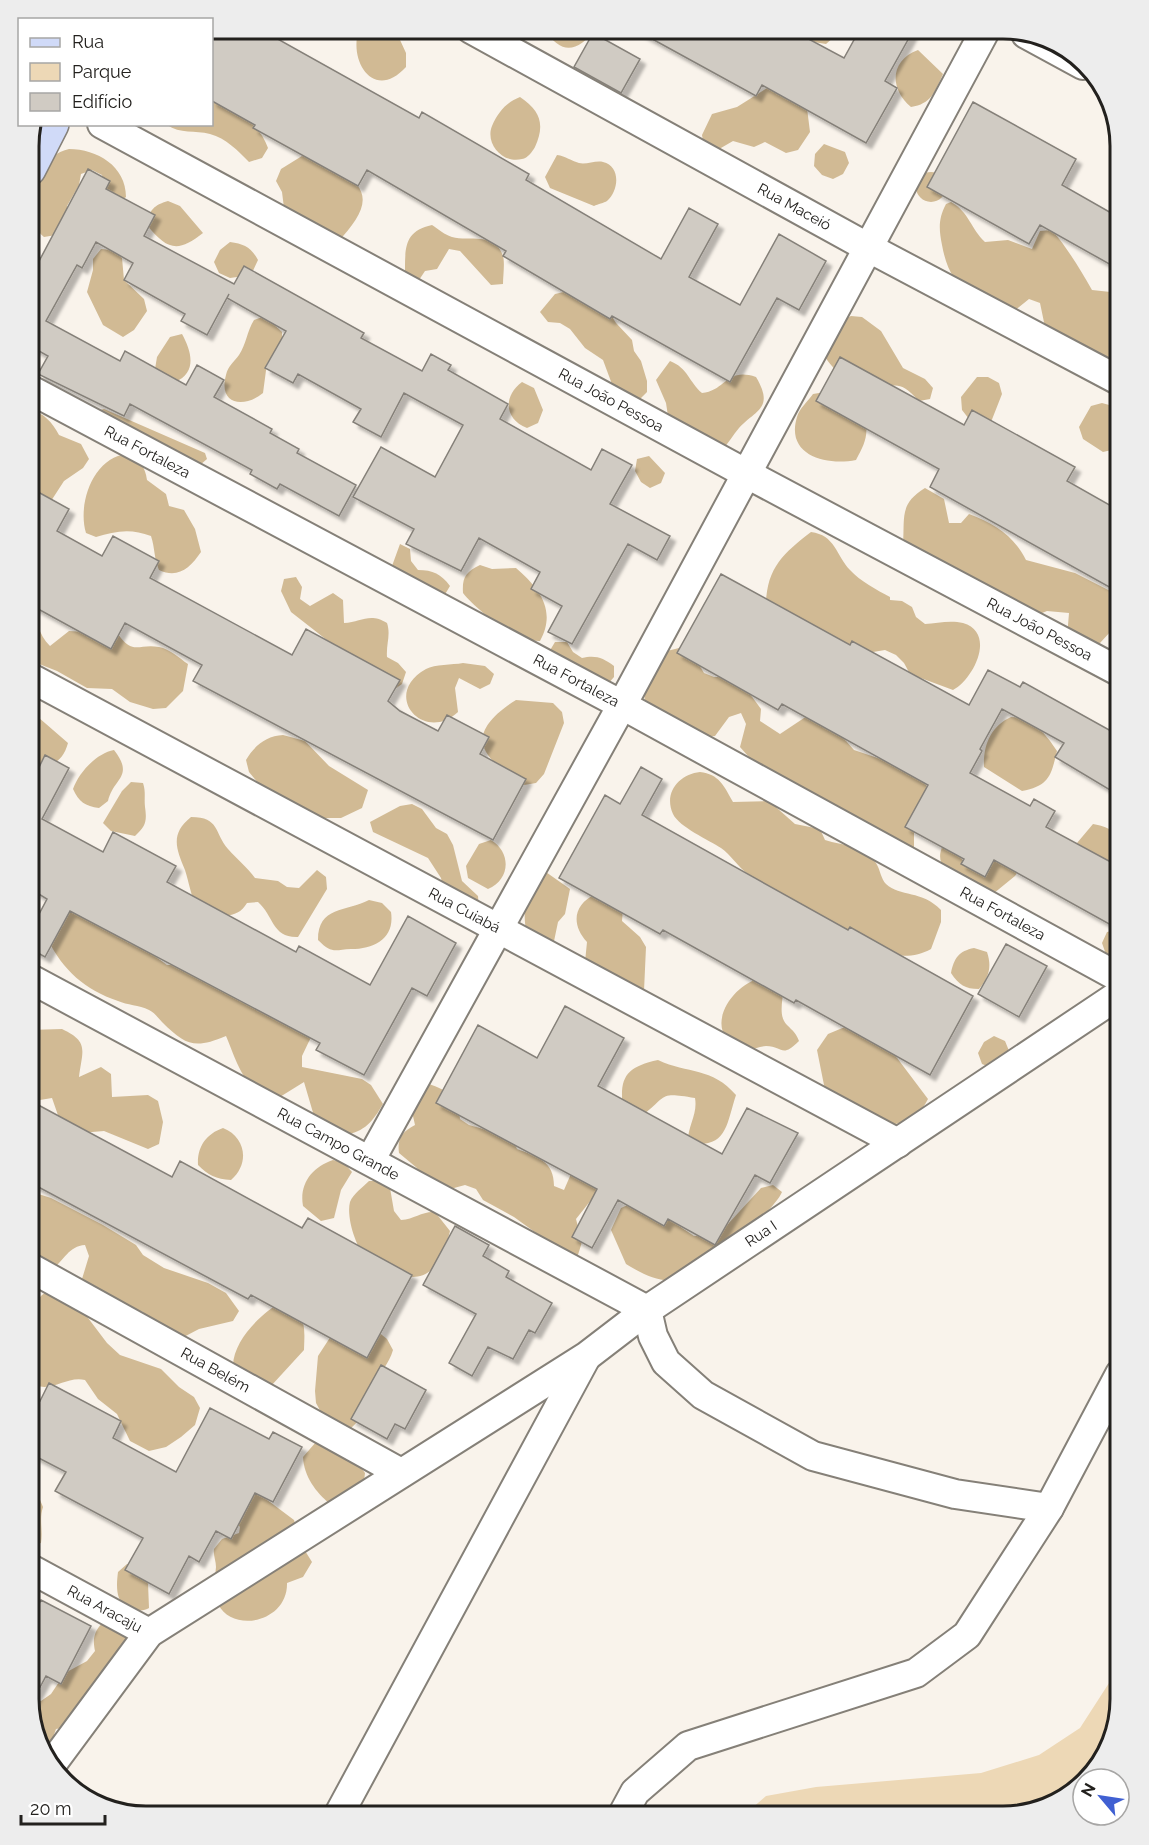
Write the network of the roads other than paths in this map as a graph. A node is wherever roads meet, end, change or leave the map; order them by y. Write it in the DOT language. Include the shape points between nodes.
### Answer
graph roads {
  1 [pos="489,39"];
  2 [pos="981,39"];
  3 [pos="51,126"];
  4 [pos="106,126"];
  5 [pos="39,149"];
  6 [pos="869,248"];
  7 [pos="1110,376"];
  8 [pos="39,394"];
  9 [pos="747,474"];
  10 [pos="1110,667"];
  11 [pos="39,682"];
  12 [pos="622,705"];
  13 [pos="498,930"];
  14 [pos="1110,973"];
  15 [pos="39,983"];
  16 [pos="1110,1001"];
  17 [pos="898,1143"];
  18 [pos="371,1159"];
  19 [pos="39,1273"];
  20 [pos="647,1310"];
  21 [pos="587,1356"];
  22 [pos="1110,1393"];
  23 [pos="401,1473"];
  24 [pos="1049,1508"];
  25 [pos="39,1574"];
  26 [pos="149,1633"];
  27 [pos="57,1758"];
  28 [pos="343,1806"];
  29 [pos="627,1806"];
  1 -- 6 [label="street, Rua Maceió"];
  2 -- 6 [label="street"];
  3 -- 5 [label="street"];
  4 -- 9 [label="street, Rua João Pessoa"];
  6 -- 7 [label="street, Rua Maceió"];
  6 -- 9 [label="street"];
  8 -- 12 [label="street, Rua Fortaleza"];
  9 -- 10 [label="street, Rua João Pessoa"];
  9 -- 12 [label="street"];
  11 -- 13 [label="street, Rua Cuiabá"];
  12 -- 13 [label="street"];
  12 -- 14 [label="street, Rua Fortaleza"];
  13 -- 17 [label="street, Rua Cuiabá"];
  13 -- 18 [label="street"];
  15 -- 18 [label="street, Rua Campo Grande"];
  16 -- 17 [label="street, Rua I"];
  17 -- 20 [label="street, Rua I"];
  18 -- 20 [label="street, Rua Campo Grande"];
  19 -- 23 [label="street, Rua Belém"];
  20 -- 21 [label="street, Rua I"];
  20 -- 24 [label="street" via="653,1336 666,1362 703,1395 813,1456 955,1494"];
  21 -- 23 [label="street, Rua I"];
  21 -- 28 [label="street"];
  22 -- 24 [label="street"];
  23 -- 26 [label="street, Rua I"];
  24 -- 29 [label="street" via="967,1635 916,1673 688,1746 635,1792"];
  25 -- 26 [label="street, Rua Aracaju"];
  26 -- 27 [label="street"];
}
